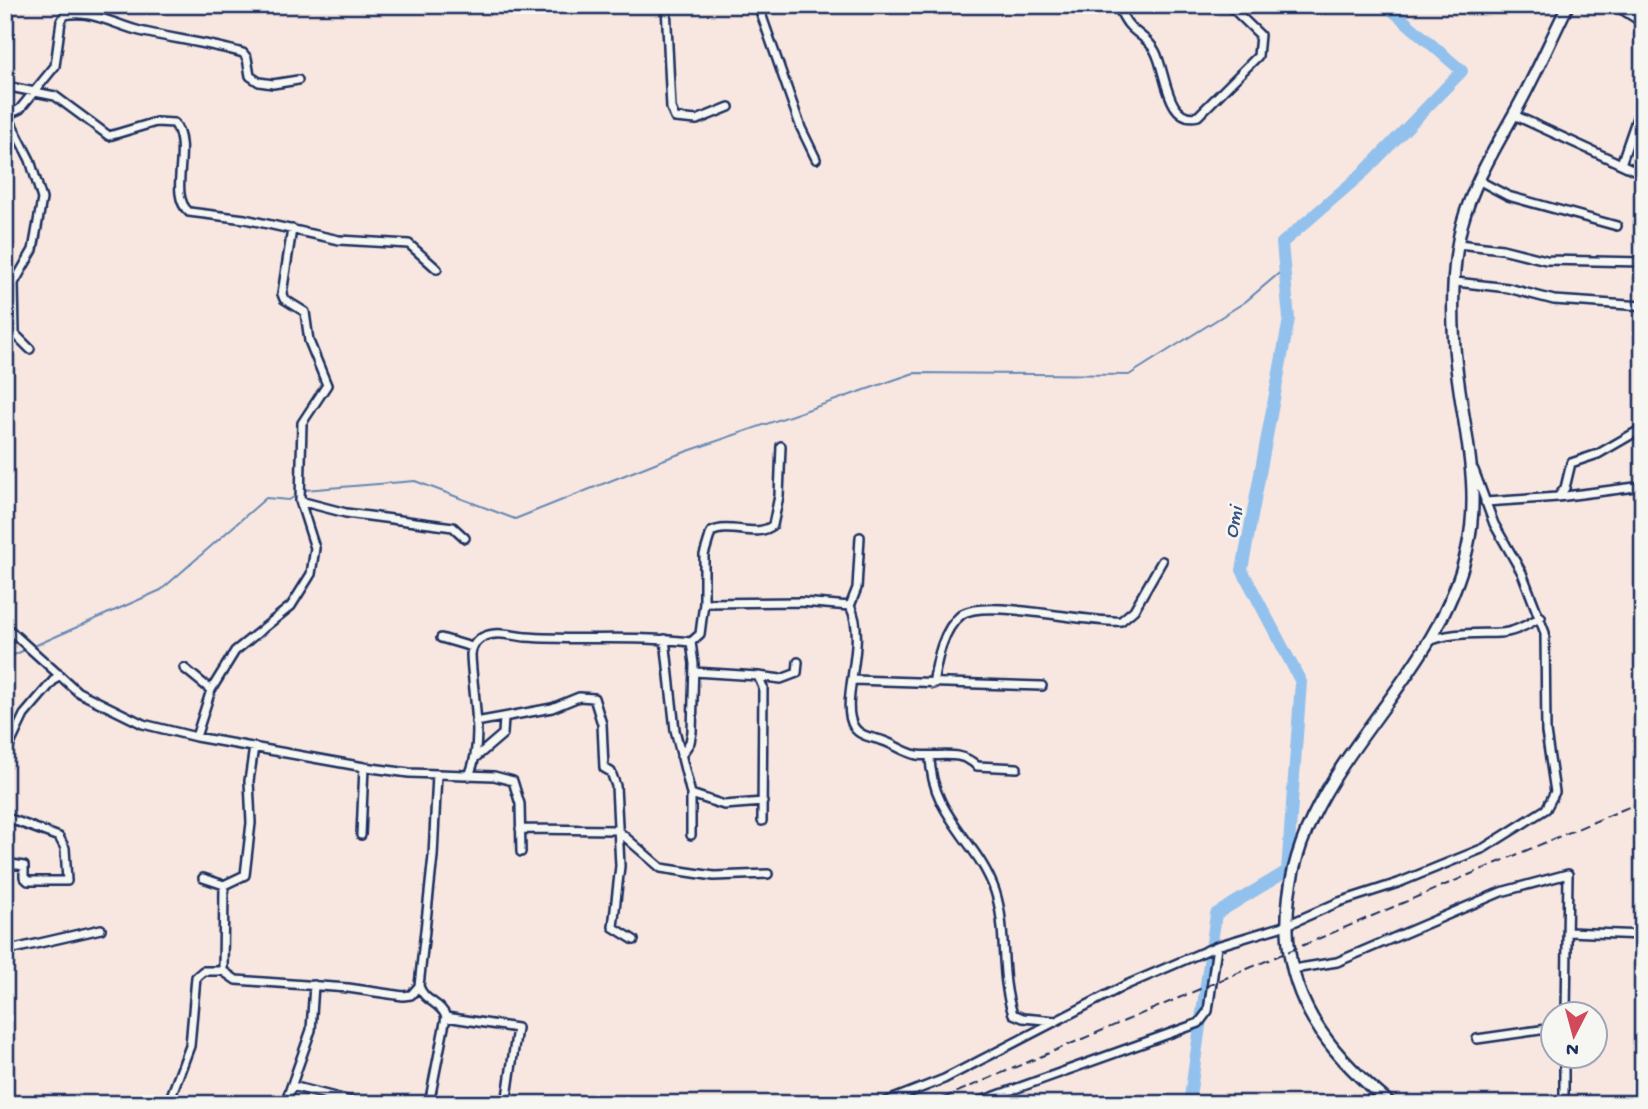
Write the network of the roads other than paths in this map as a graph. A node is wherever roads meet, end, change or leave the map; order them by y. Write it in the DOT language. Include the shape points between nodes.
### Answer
graph roads {
  1 [pos="666,5"];
  2 [pos="758,5"];
  3 [pos="1117,5"];
  4 [pos="1229,5"];
  5 [pos="1568,5"];
  6 [pos="1615,5"];
  7 [pos="1643,23"];
  8 [pos="298,80"];
  9 [pos="5,86"];
  10 [pos="33,93"];
  11 [pos="1643,100"];
  12 [pos="729,107"];
  13 [pos="7,112"];
  14 [pos="1514,115"];
  15 [pos="816,159"];
  16 [pos="1621,164"];
  17 [pos="1634,170"];
  18 [pos="1478,180"];
  19 [pos="1617,226"];
  20 [pos="292,229"];
  21 [pos="1458,244"];
  22 [pos="1643,262"];
  23 [pos="437,269"];
  24 [pos="1456,282"];
  25 [pos="1643,306"];
  26 [pos="30,349"];
  27 [pos="1643,428"];
  28 [pos="781,446"];
  29 [pos="1472,463"];
  30 [pos="1643,486"];
  31 [pos="1558,497"];
  32 [pos="300,501"];
  33 [pos="1485,502"];
  34 [pos="860,537"];
  35 [pos="464,538"];
  36 [pos="1161,561"];
  37 [pos="704,603"];
  38 [pos="850,606"];
  39 [pos="1541,617"];
  40 [pos="5,626"];
  41 [pos="441,638"];
  42 [pos="665,639"];
  43 [pos="691,642"];
  44 [pos="1427,642"];
  45 [pos="472,647"];
  46 [pos="798,662"];
  47 [pos="184,668"];
  48 [pos="694,673"];
  49 [pos="60,674"];
  50 [pos="758,676"];
  51 [pos="853,680"];
  52 [pos="933,684"];
  53 [pos="1042,686"];
  54 [pos="211,690"];
  55 [pos="504,718"];
  56 [pos="476,722"];
  57 [pos="196,737"];
  58 [pos="254,747"];
  59 [pos="5,755"];
  60 [pos="681,756"];
  61 [pos="930,756"];
  62 [pos="475,758"];
  63 [pos="364,767"];
  64 [pos="1017,768"];
  65 [pos="437,774"];
  66 [pos="469,776"];
  67 [pos="691,794"];
  68 [pos="763,802"];
  69 [pos="5,817"];
  70 [pos="762,821"];
  71 [pos="520,829"];
  72 [pos="617,830"];
  73 [pos="361,835"];
  74 [pos="691,835"];
  75 [pos="521,852"];
  76 [pos="5,863"];
  77 [pos="768,874"];
  78 [pos="203,878"];
  79 [pos="223,886"];
  80 [pos="1287,925"];
  81 [pos="101,929"];
  82 [pos="1568,932"];
  83 [pos="1643,935"];
  84 [pos="634,940"];
  85 [pos="1217,946"];
  86 [pos="5,951"];
  87 [pos="1293,969"];
  88 [pos="223,971"];
  89 [pos="314,985"];
  90 [pos="419,986"];
  91 [pos="1566,1000"];
  92 [pos="446,1017"];
  93 [pos="1059,1021"];
  94 [pos="1540,1030"];
  95 [pos="1477,1039"];
  96 [pos="1563,1070"];
  97 [pos="292,1086"];
  98 [pos="167,1104"];
  99 [pos="285,1104"];
  100 [pos="362,1104"];
  101 [pos="429,1104"];
  102 [pos="506,1104"];
  103 [pos="880,1104"];
  104 [pos="973,1104"];
  105 [pos="1391,1104"];
  106 [pos="1564,1104"];
  1 -- 12 [label="street" via="675,118 697,120"];
  2 -- 15 [label="street"];
  3 -- 4 [label="street" via="1128,24 1155,51 1179,112 1192,118 1258,56 1260,35"];
  5 -- 14 [label="main road"];
  6 -- 7 [label="street"];
  8 -- 10 [label="street" via="259,82 250,76 243,53 73,13 61,21 55,66"];
  9 -- 10 [label="street"];
  10 -- 13 [label="street" via="20,109"];
  10 -- 20 [label="street" via="55,96 109,136 156,122 174,123 181,132 184,207 198,215"];
  11 -- 16 [label="street"];
  13 -- 26 [label="street" via="43,199 33,250 17,275 13,292 15,334"];
  14 -- 16 [label="street"];
  14 -- 18 [label="main road"];
  16 -- 17 [label="street"];
  18 -- 19 [label="street" via="1508,196"];
  18 -- 21 [label="main road"];
  20 -- 23 [label="street" via="339,240 409,244"];
  20 -- 32 [label="street" via="282,294 305,312 309,341 327,385 302,423"];
  21 -- 22 [label="street" via="1546,260"];
  21 -- 24 [label="main road"];
  24 -- 25 [label="street" via="1554,300"];
  24 -- 29 [label="main road" via="1459,403"];
  27 -- 31 [label="street" via="1598,454 1571,463"];
  28 -- 37 [label="street" via="773,524 765,530 712,532 704,555"];
  29 -- 33 [label="street"];
  29 -- 44 [label="main road" via="1473,514 1464,562 1448,607"];
  30 -- 31 [label="street"];
  31 -- 33 [label="street"];
  32 -- 35 [label="street" via="346,513 453,527"];
  32 -- 54 [label="street" via="315,548 311,574 291,606 235,651"];
  33 -- 39 [label="street"];
  34 -- 38 [label="street" via="857,588"];
  36 -- 52 [label="street" via="1134,610 1121,621 972,609 962,614 945,639"];
  37 -- 38 [label="street" via="801,601"];
  37 -- 43 [label="street" via="699,638"];
  38 -- 51 [label="street" via="857,623"];
  39 -- 44 [label="street" via="1500,633 1441,635"];
  39 -- 80 [label="street" via="1547,650 1546,732 1555,792 1552,802 1484,848"];
  40 -- 49 [label="street"];
  41 -- 45 [label="street"];
  42 -- 43 [label="street"];
  42 -- 45 [label="street" via="493,634"];
  42 -- 60 [label="street"];
  43 -- 48 [label="street"];
  44 -- 80 [label="main road" via="1308,820 1290,874"];
  45 -- 56 [label="street"];
  46 -- 50 [label="street" via="797,673 781,679"];
  47 -- 54 [label="street"];
  48 -- 50 [label="street"];
  48 -- 60 [label="street" via="692,732"];
  49 -- 57 [label="street" via="101,706 143,724"];
  49 -- 59 [label="street" via="24,715"];
  50 -- 68 [label="street" via="763,687"];
  51 -- 52 [label="street"];
  51 -- 61 [label="street" via="854,728 904,752"];
  52 -- 53 [label="street"];
  54 -- 57 [label="street"];
  55 -- 56 [label="street"];
  55 -- 62 [label="street" via="503,734"];
  55 -- 72 [label="street" via="552,708 579,696 594,698 602,724 604,768 611,772 616,786"];
  56 -- 62 [label="street"];
  57 -- 58 [label="street"];
  58 -- 63 [label="street"];
  58 -- 79 [label="street" via="245,875"];
  60 -- 67 [label="street"];
  61 -- 64 [label="street" via="959,755 977,766"];
  61 -- 93 [label="street" via="936,794 996,893 1013,1014"];
  62 -- 66 [label="street"];
  63 -- 65 [label="street"];
  63 -- 73 [label="street"];
  65 -- 66 [label="street"];
  65 -- 90 [label="street"];
  66 -- 71 [label="street" via="513,781 520,804"];
  67 -- 68 [label="street" via="724,805"];
  67 -- 74 [label="street"];
  68 -- 70 [label="street"];
  69 -- 76 [label="street" via="59,837 65,848 67,881 29,881 24,866"];
  71 -- 72 [label="street"];
  71 -- 75 [label="street"];
  72 -- 77 [label="street" via="661,868 714,876"];
  72 -- 84 [label="street" via="620,866 613,927"];
  78 -- 79 [label="street"];
  79 -- 88 [label="street"];
  80 -- 85 [label="street"];
  80 -- 87 [label="main road"];
  81 -- 86 [label="street"];
  82 -- 83 [label="street"];
  82 -- 87 [label="street" via="1568,874 1501,892 1337,962"];
  82 -- 91 [label="street"];
  85 -- 93 [label="street" via="1124,986"];
  85 -- 104 [label="street" via="1208,1010 1199,1023"];
  87 -- 105 [label="main road" via="1304,1002 1325,1040 1353,1073"];
  88 -- 89 [label="street" via="236,980 255,983"];
  88 -- 98 [label="street" via="204,971 195,977 190,1046"];
  89 -- 90 [label="street" via="403,996"];
  89 -- 97 [label="street" via="311,1030"];
  90 -- 92 [label="street"];
  92 -- 101 [label="street"];
  92 -- 102 [label="street" via="517,1028"];
  93 -- 103 [label="street" via="944,1079"];
  94 -- 95 [label="street"];
  96 -- 106 [label="street"];
  97 -- 99 [label="street"];
  97 -- 100 [label="street"];
}
